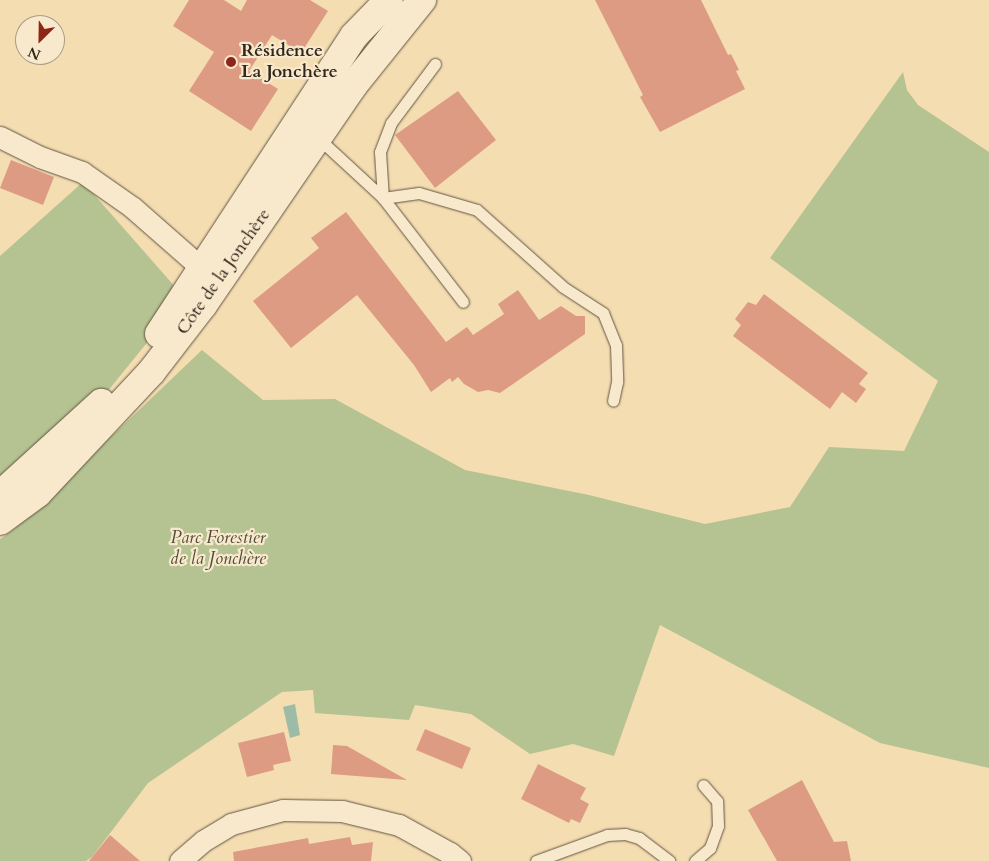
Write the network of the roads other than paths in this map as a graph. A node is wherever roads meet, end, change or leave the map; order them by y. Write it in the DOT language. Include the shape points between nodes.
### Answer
graph roads {
  1 [pos="389,0"];
  2 [pos="422,0"];
  3 [pos="435,64"];
  4 [pos="308,130"];
  5 [pos="0,138"];
  6 [pos="383,198"];
  7 [pos="209,276"];
  8 [pos="463,302"];
  9 [pos="613,401"];
  10 [pos="0,494"];
  11 [pos="0,521"];
  12 [pos="703,785"];
  13 [pos="180,861"];
  14 [pos="460,861"];
  15 [pos="536,861"];
  16 [pos="669,861"];
  17 [pos="695,861"];
  1 -- 4 [label="street, Côte de la Jonchère" via="354,36"];
  2 -- 4 [label="street, Côte de la Jonchère" via="352,87"];
  3 -- 6 [label="lane" via="390,123 380,152"];
  4 -- 6 [label="lane"];
  4 -- 7 [label="street, Côte de la Jonchère"];
  5 -- 7 [label="street" via="82,172 132,207"];
  6 -- 8 [label="lane"];
  6 -- 9 [label="lane" via="419,193 477,210 563,287 603,313 616,345 617,382"];
  7 -- 10 [label="street, Côte de la Jonchère" via="104,401"];
  7 -- 11 [label="street, Côte de la Jonchère" via="203,305 152,371 38,493"];
  12 -- 17 [label="lane" via="717,801 718,826 710,848"];
  13 -- 14 [label="street" via="203,841 231,824 283,810 342,811 399,825"];
  15 -- 16 [label="lane" via="607,835 625,834 639,838"];
}
